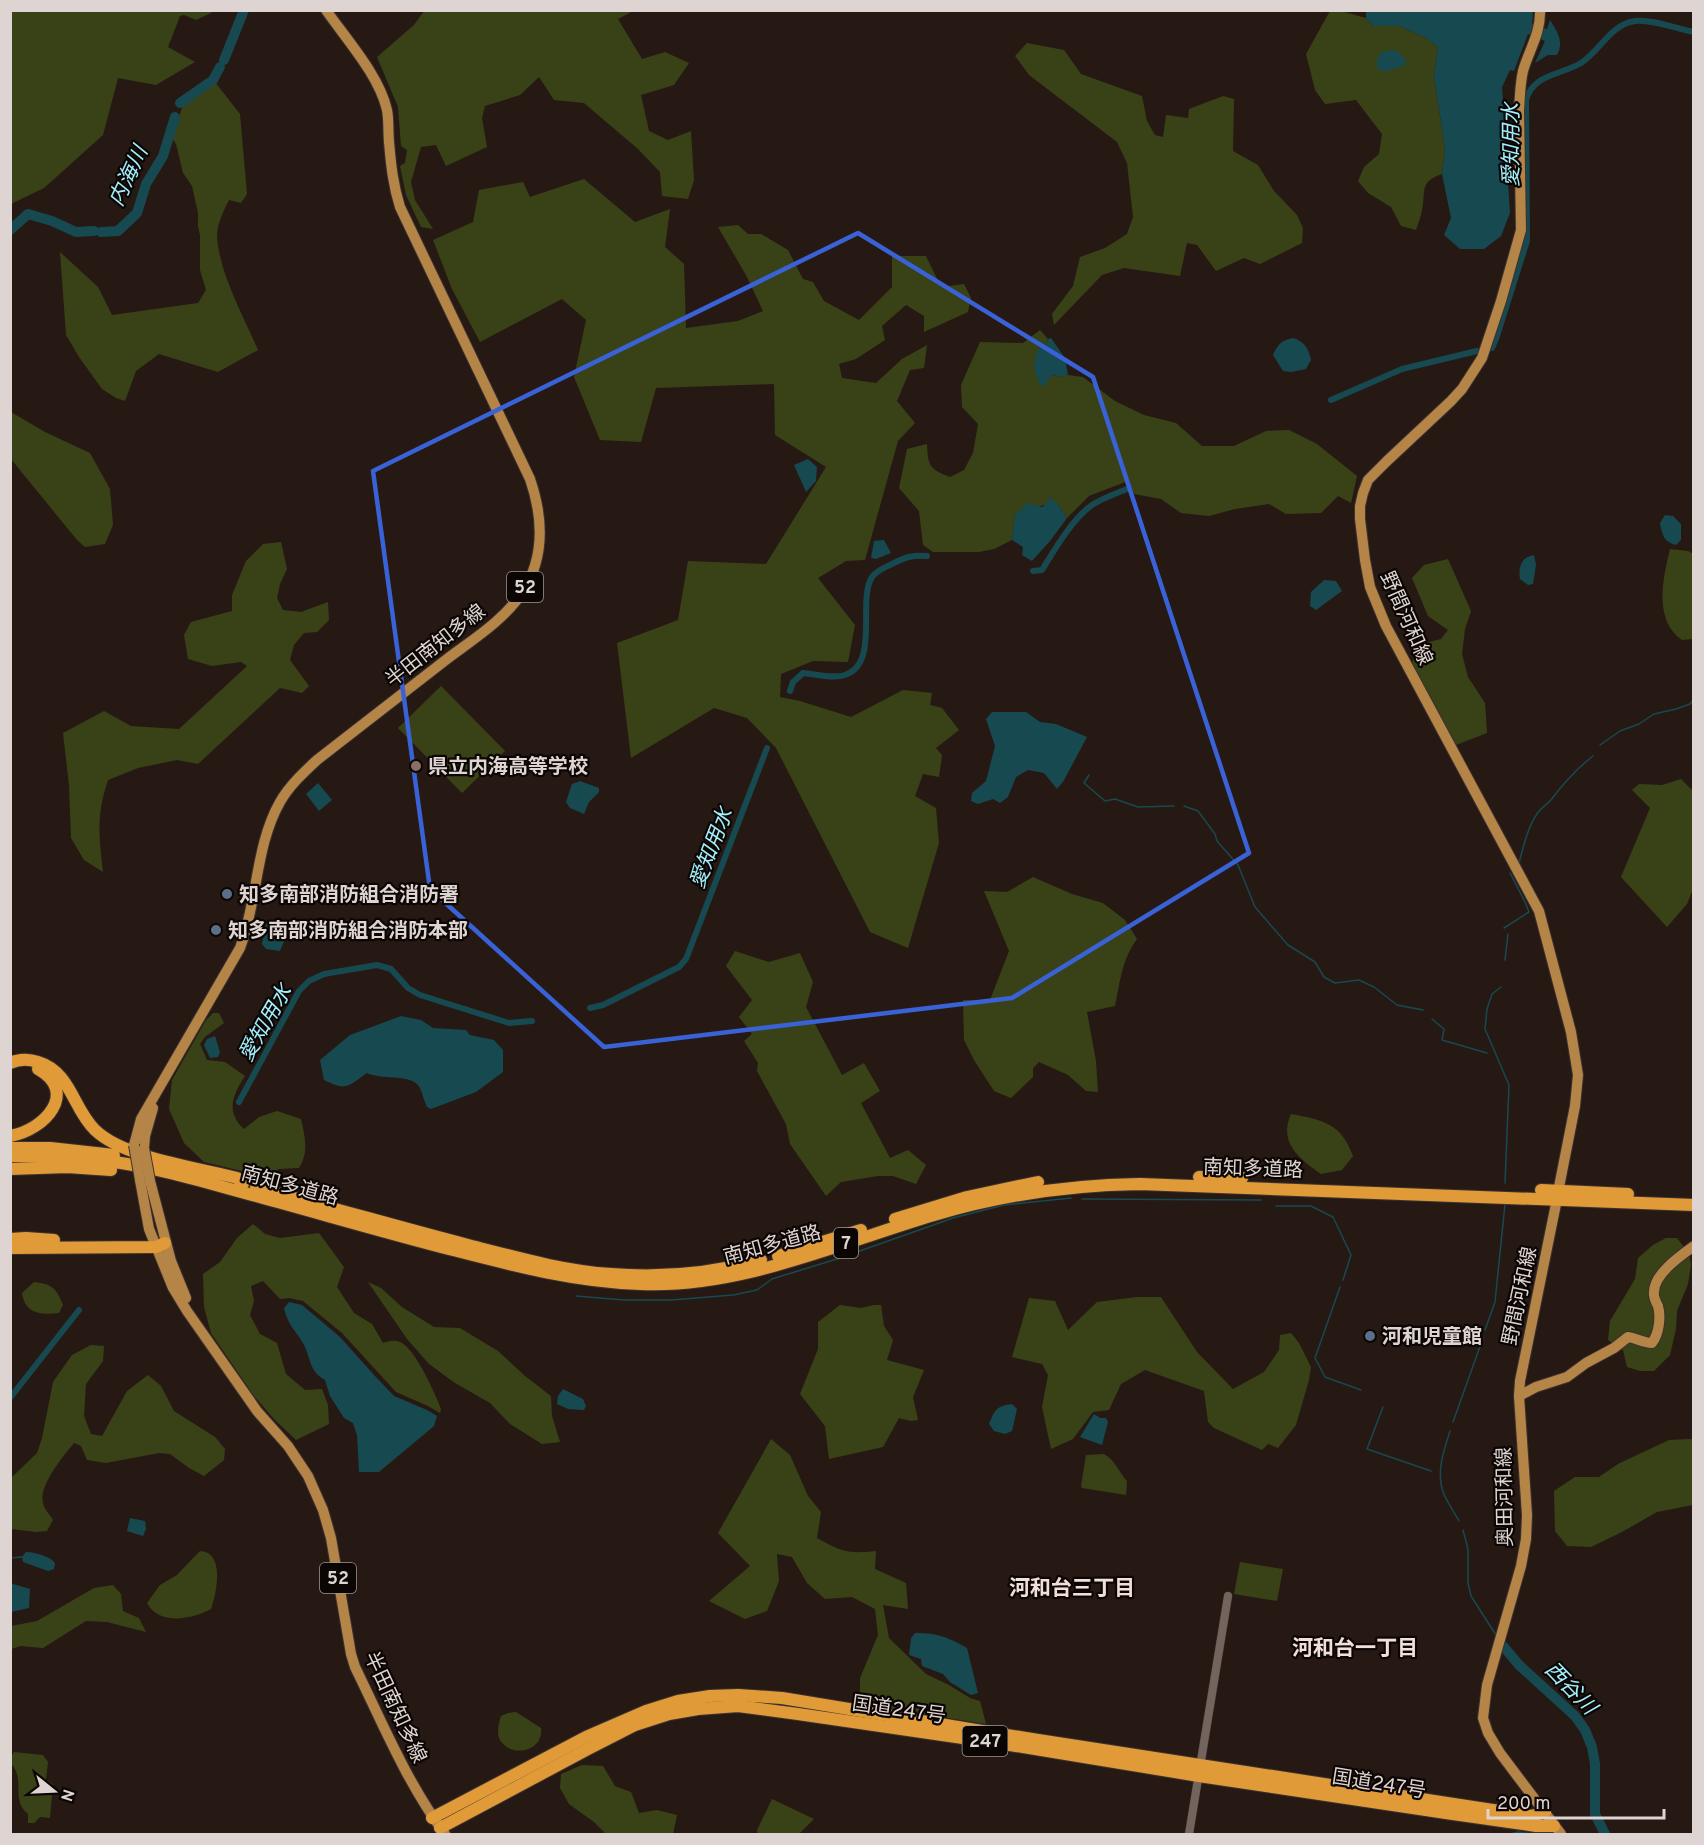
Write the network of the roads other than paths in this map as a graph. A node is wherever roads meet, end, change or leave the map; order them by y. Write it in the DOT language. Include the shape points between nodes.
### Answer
graph roads {
  1 [pos="326,10"];
  2 [pos="1540,10"];
  3 [pos="10,1063"];
  4 [pos="10,1068"];
  5 [pos="10,1136"];
  6 [pos="10,1148"];
  7 [pos="10,1156"];
  8 [pos="10,1169"];
  9 [pos="174,1174"];
  10 [pos="243,1185"];
  11 [pos="1559,1187"];
  12 [pos="1694,1196"];
  13 [pos="1556,1204"];
  14 [pos="1694,1205"];
  15 [pos="10,1239"];
  16 [pos="158,1243"];
  17 [pos="1694,1246"];
  18 [pos="10,1248"];
  19 [pos="1519,1396"];
  20 [pos="1228,1596"];
  21 [pos="1200,1771"];
  22 [pos="1545,1812"];
  23 [pos="432,1818"];
  24 [pos="1558,1830"];
  25 [pos="442,1831"];
  26 [pos="1189,1834"];
  1 -- 16 [label="main road, 半田南知多線 / 52, bridge" via="366,65 387,108 395,191 530,479 539,511 539,545 527,584 510,608 317,760 281,800 266,840 250,920 240,948 141,1119 139,1146 147,1220"];
  2 -- 11 [label="main road, 野間河和線" via="1540,23 1524,70 1519,110 1521,230 1482,358 1451,402 1368,480 1360,519 1370,587 1386,626 1539,911 1571,1032 1578,1075"];
  3 -- 10 [label="highway" via="34,1060 56,1071 93,1129 121,1148 237,1178"];
  4 -- 5 [label="highway" via="37,1068 51,1078 56,1093 52,1113 46,1120"];
  6 -- 10 [label="highway, 南知多道路 / 7" via="129,1157"];
  7 -- 9 [label="highway, 南知多道路 / 7" via="99,1161"];
  8 -- 9 [label="highway" via="67,1167 166,1177"];
  9 -- 14 [label="highway, 南知多道路 / 7" via="529,1269 579,1279 645,1285 747,1272 969,1205 1069,1187 1206,1185"];
  10 -- 12 [label="highway, 南知多道路 / 7" via="521,1259 580,1271 639,1275 751,1263 967,1197 1071,1179 1218,1177"];
  13 -- 19 [label="main road, 野間河和線"];
  15 -- 16 [label="highway"];
  16 -- 18 [label="highway"];
  16 -- 23 [label="main road, 半田南知多線 / 52" via="205,1336 257,1412 288,1446 308,1476 331,1538 355,1667"];
  17 -- 19 [label="main road" via="1669,1265 1653,1290 1659,1317 1652,1343 1628,1337 1567,1377"];
  19 -- 22 [label="main road, 奥田河和線" via="1526,1539 1487,1684 1483,1718 1500,1753"];
  20 -- 21 [label="street"];
  21 -- 22 [label="highway, 国道247号 / 247" via="1532,1816"];
  21 -- 23 [label="highway, 国道247号 / 247" via="782,1698 710,1696 646,1711 586,1737"];
  21 -- 24 [label="highway, 国道247号 / 247"];
  21 -- 25 [label="highway, 国道247号 / 247" via="738,1706 698,1709 635,1725"];
  21 -- 26 [label="street"];
  22 -- 24 [label="main road, 奥田河和線"];
  23 -- 25 [label="main road, 半田南知多線 / 52"];
}
